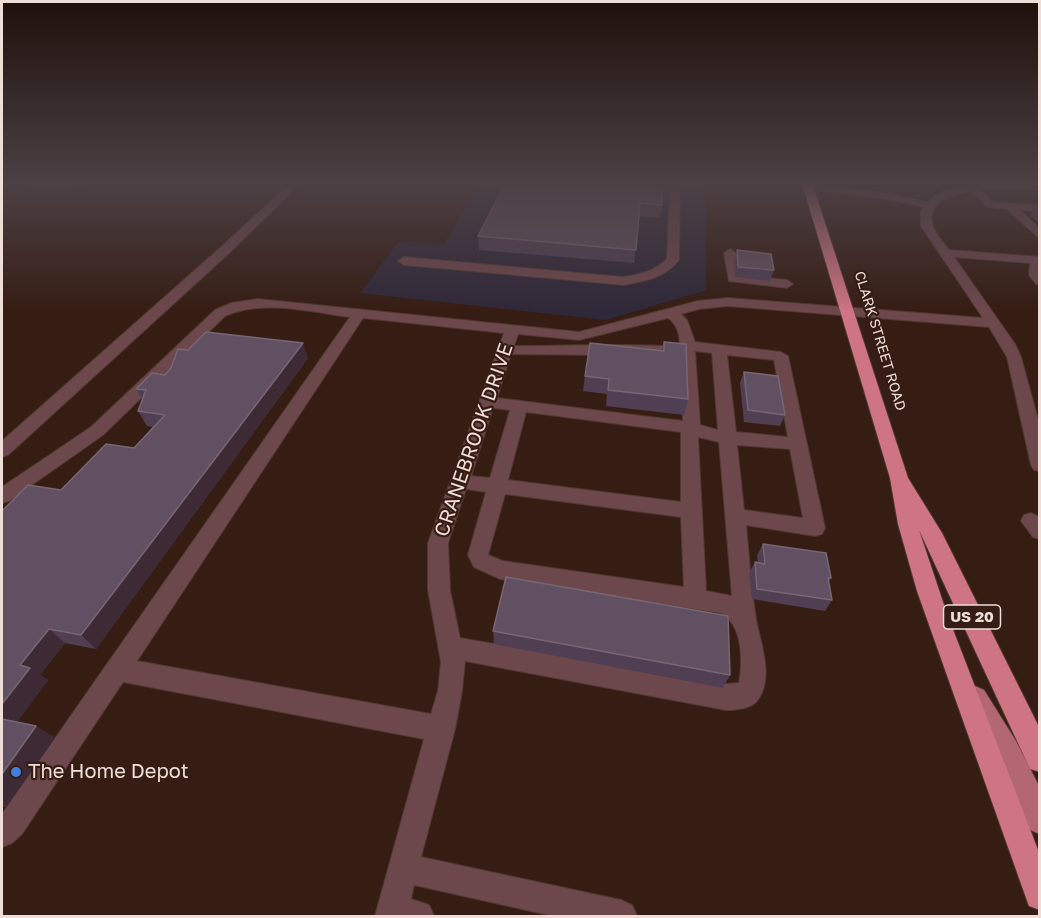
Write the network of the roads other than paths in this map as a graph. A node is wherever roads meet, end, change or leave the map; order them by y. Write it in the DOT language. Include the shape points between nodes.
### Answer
graph roads {
  1 [pos="251,226"];
  2 [pos="674,226"];
  3 [pos="821,226"];
  4 [pos="927,226"];
  5 [pos="730,253"];
  6 [pos="946,253"];
  7 [pos="1039,260"];
  8 [pos="404,261"];
  9 [pos="1040,280"];
  10 [pos="787,284"];
  11 [pos="359,313"];
  12 [pos="671,313"];
  13 [pos="848,314"];
  14 [pos="998,328"];
  15 [pos="512,330"];
  16 [pos="688,349"];
  17 [pos="719,349"];
  18 [pos="505,350"];
  19 [pos="487,402"];
  20 [pos="520,406"];
  21 [pos="692,428"];
  22 [pos="727,436"];
  23 [pos="798,444"];
  24 [pos="2,451"];
  25 [pos="1040,465"];
  26 [pos="899,478"];
  27 [pos="459,481"];
  28 [pos="497,486"];
  29 [pos="2,496"];
  30 [pos="691,511"];
  31 [pos="735,516"];
  32 [pos="696,599"];
  33 [pos="745,620"];
  34 [pos="450,647"];
  35 [pos="117,669"];
  36 [pos="956,670"];
  37 [pos="442,729"];
  38 [pos="1040,759"];
  39 [pos="1040,819"];
  40 [pos="2,833"];
  41 [pos="404,868"];
  42 [pos="1040,895"];
  43 [pos="401,915"];
  44 [pos="621,916"];
  1 -- 24 [label="street"];
  2 -- 8 [label="street" via="673,260 666,268 624,281"];
  3 -- 13 [label="highway, CLARK STREET ROAD / US 20"];
  4 -- 6 [label="street"];
  5 -- 10 [label="street" via="733,278"];
  6 -- 7 [label="street"];
  6 -- 14 [label="street"];
  7 -- 9 [label="street" via="1035,275"];
  11 -- 15 [label="street"];
  11 -- 29 [label="street" via="258,303 220,313 97,430"];
  11 -- 35 [label="street"];
  12 -- 13 [label="street" via="712,302 728,302"];
  12 -- 15 [label="street" via="594,334"];
  12 -- 16 [label="street" via="685,328"];
  13 -- 14 [label="street" via="878,321"];
  13 -- 26 [label="highway, CLARK STREET ROAD / US 20"];
  14 -- 25 [label="street" via="1014,357"];
  15 -- 18 [label="street, CRANEBROOK DRIVE"];
  16 -- 17 [label="street"];
  16 -- 18 [label="street"];
  16 -- 21 [label="street"];
  17 -- 22 [label="street"];
  17 -- 23 [label="street" via="781,356"];
  18 -- 19 [label="street, CRANEBROOK DRIVE"];
  19 -- 20 [label="street"];
  19 -- 27 [label="street, CRANEBROOK DRIVE"];
  20 -- 21 [label="street"];
  20 -- 28 [label="street"];
  21 -- 22 [label="street"];
  21 -- 30 [label="street"];
  22 -- 23 [label="street"];
  22 -- 31 [label="street"];
  23 -- 31 [label="street" via="815,528"];
  26 -- 36 [label="highway, CLARK STREET ROAD / US 20" via="903,512"];
  26 -- 38 [label="highway, CLARK STREET ROAD / US 20" via="935,539"];
  27 -- 28 [label="street"];
  27 -- 34 [label="street, CRANEBROOK DRIVE" via="436,554"];
  28 -- 30 [label="street"];
  28 -- 32 [label="street" via="478,555 489,567"];
  30 -- 32 [label="street"];
  31 -- 33 [label="street"];
  32 -- 33 [label="street" via="736,608"];
  33 -- 34 [label="street" via="753,681 749,691 740,697"];
  34 -- 37 [label="street, CRANEBROOK DRIVE" via="453,662"];
  35 -- 37 [label="street"];
  35 -- 40 [label="street" via="12,824"];
  36 -- 39 [label="main road" via="1007,750"];
  36 -- 42 [label="highway, CLARK STREET ROAD / US 20"];
  37 -- 41 [label="street, CRANEBROOK DRIVE"];
  41 -- 43 [label="street, CRANEBROOK DRIVE"];
  41 -- 44 [label="street"];
}
